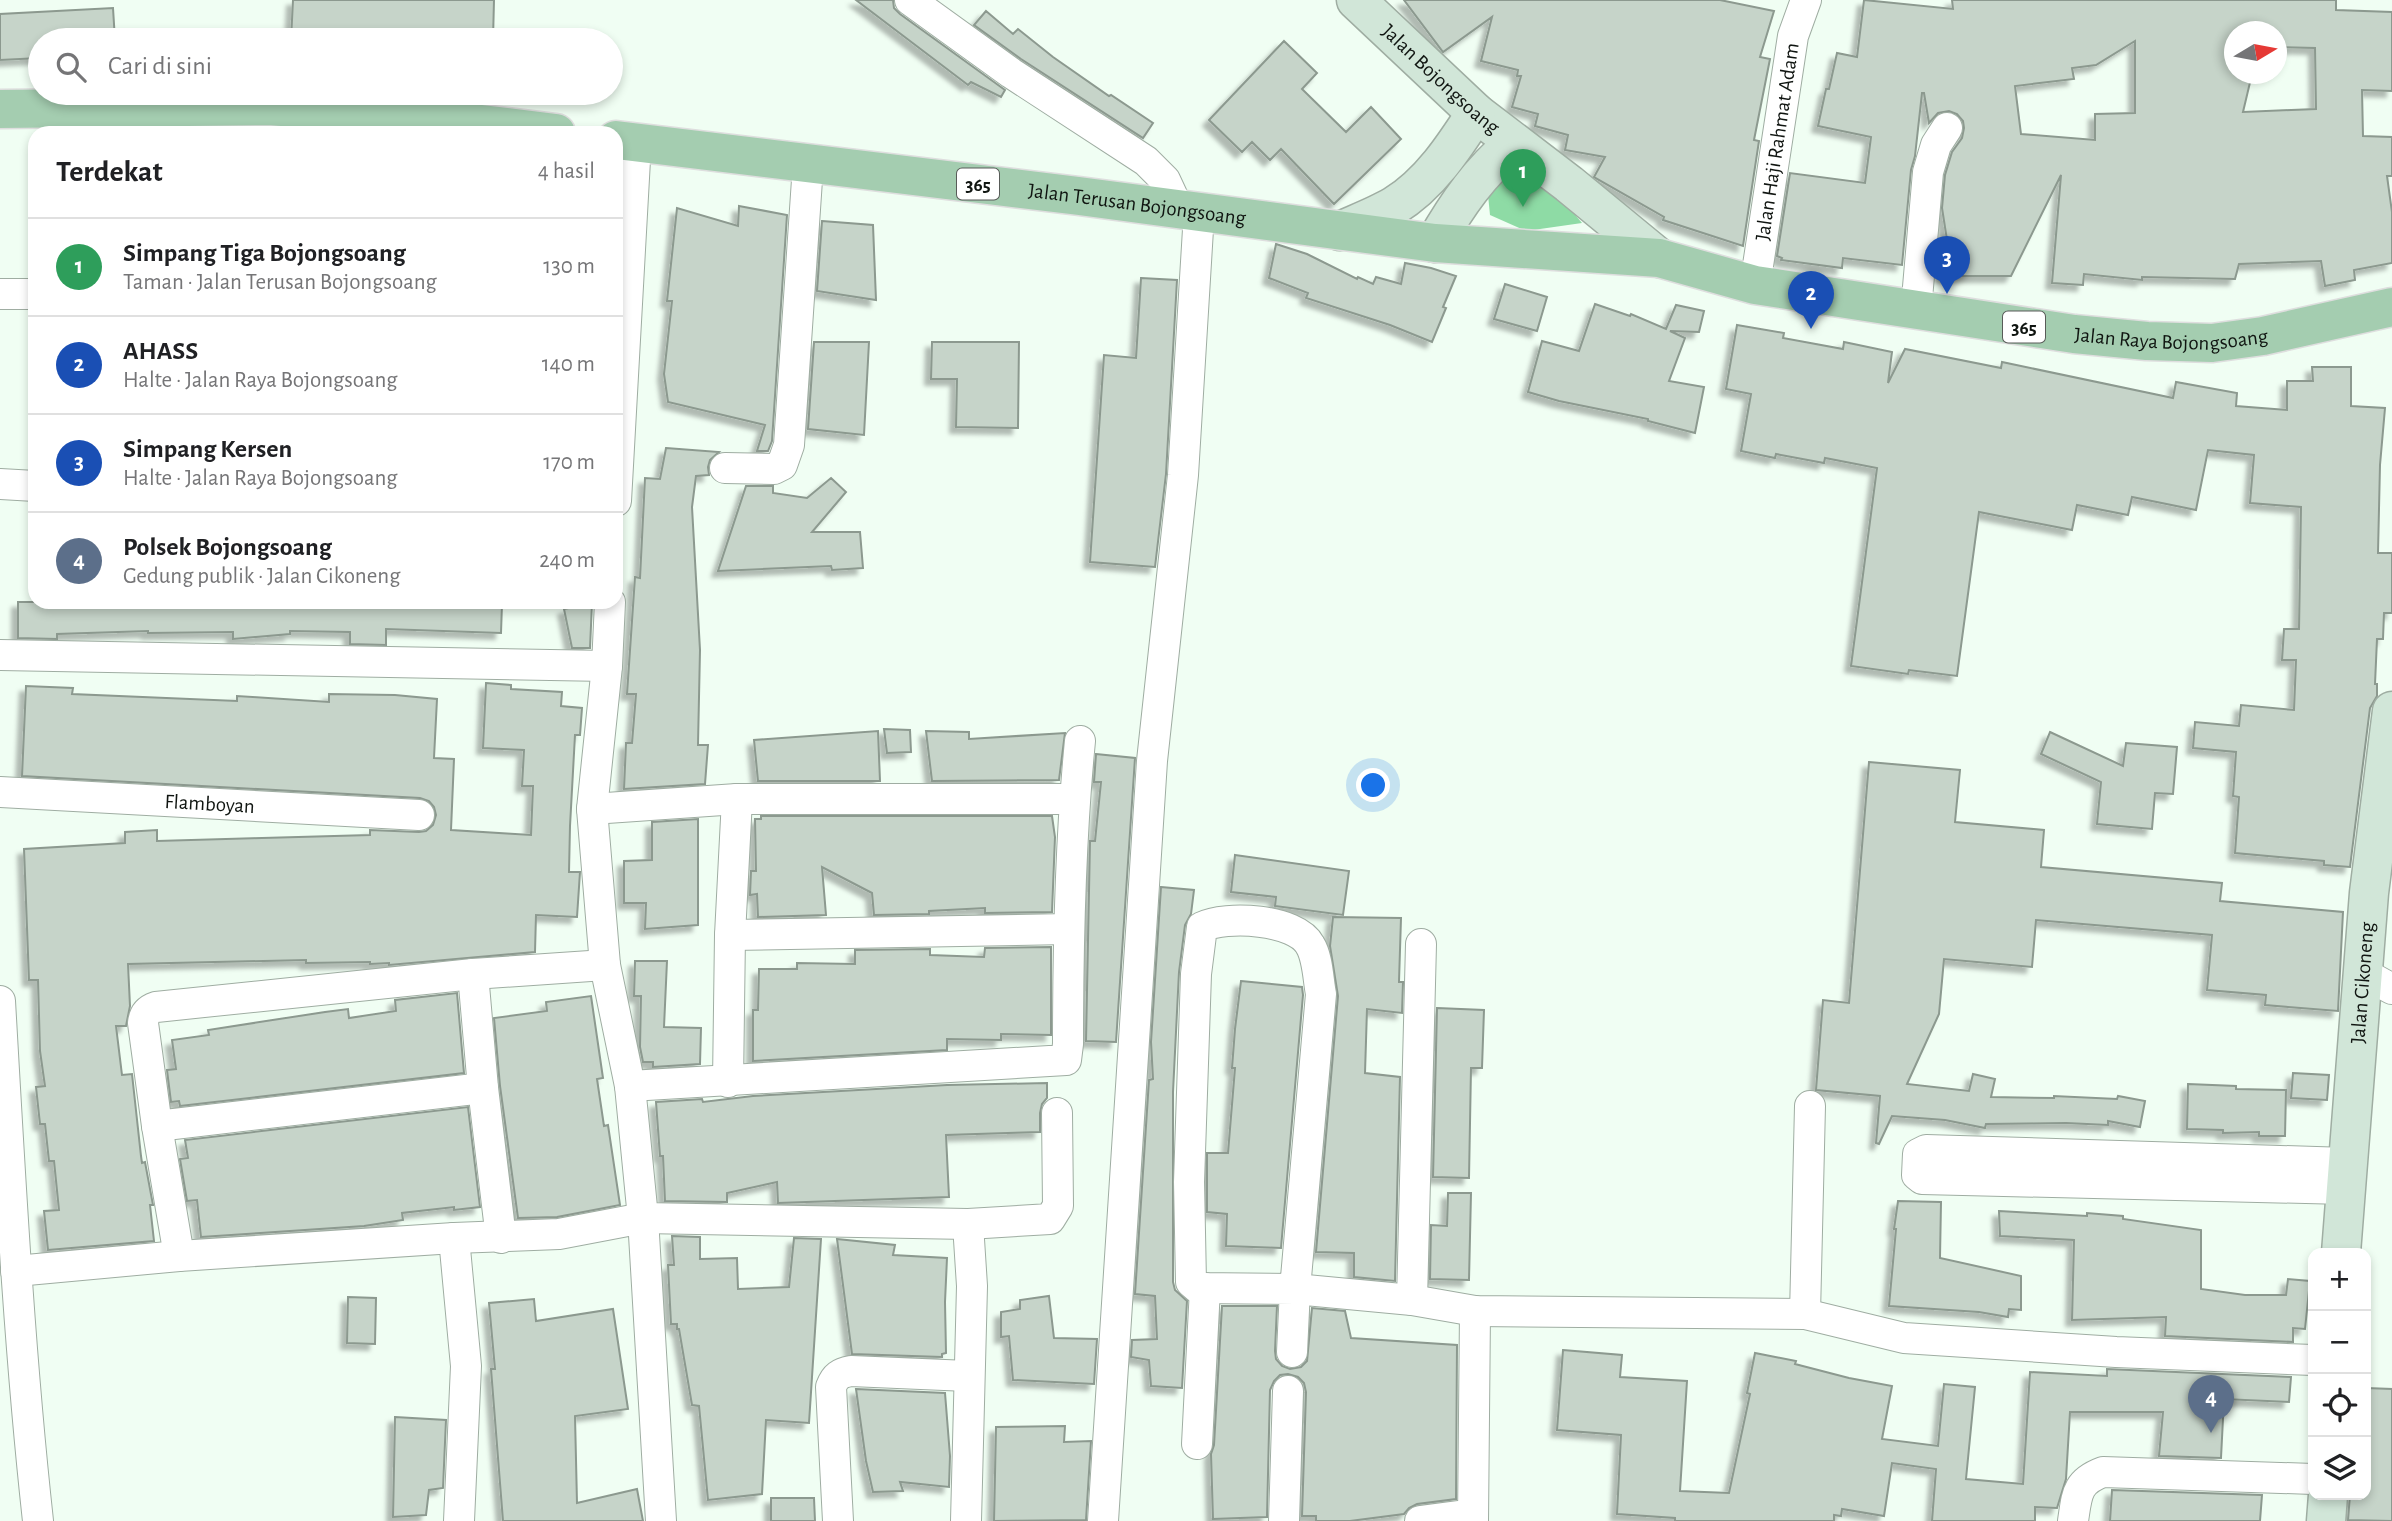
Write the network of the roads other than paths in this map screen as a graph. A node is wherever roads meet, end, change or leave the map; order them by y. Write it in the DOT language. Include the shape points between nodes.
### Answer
graph roads {
  1 [pos="909,0"];
  2 [pos="1356,0"];
  3 [pos="1806,0"];
  4 [pos="0,109"];
  5 [pos="1476,113"];
  6 [pos="498,126"];
  7 [pos="1947,128"];
  8 [pos="626,141"];
  9 [pos="1514,142"];
  10 [pos="808,164"];
  11 [pos="1189,211"];
  12 [pos="1340,231"];
  13 [pos="1435,243"];
  14 [pos="623,249"];
  15 [pos="1659,258"];
  16 [pos="1755,285"];
  17 [pos="0,294"];
  18 [pos="28,294"];
  19 [pos="2392,307"];
  20 [pos="1916,310"];
  21 [pos="725,468"];
  22 [pos="0,484"];
  23 [pos="28,486"];
  24 [pos="610,609"];
  25 [pos="0,655"];
  26 [pos="607,666"];
  27 [pos="2392,711"];
  28 [pos="1080,741"];
  29 [pos="0,792"];
  30 [pos="737,799"];
  31 [pos="1074,799"];
  32 [pos="592,809"];
  33 [pos="419,815"];
  34 [pos="1068,929"];
  35 [pos="730,935"];
  36 [pos="1421,944"];
  37 [pos="605,965"];
  38 [pos="473,974"];
  39 [pos="2377,981"];
  40 [pos="0,1001"];
  41 [pos="728,1082"];
  42 [pos="630,1086"];
  43 [pos="483,1088"];
  44 [pos="3,1095"];
  45 [pos="1810,1106"];
  46 [pos="1057,1112"];
  47 [pos="157,1126"];
  48 [pos="2346,1176"];
  49 [pos="643,1217"];
  50 [pos="968,1224"];
  51 [pos="454,1238"];
  52 [pos="500,1238"];
  53 [pos="2341,1248"];
  54 [pos="179,1256"];
  55 [pos="16,1271"];
  56 [pos="1205,1288"];
  57 [pos="1295,1289"];
  58 [pos="1412,1300"];
  59 [pos="1475,1311"];
  60 [pos="1805,1314"];
  61 [pos="1292,1352"];
  62 [pos="2308,1360"];
  63 [pos="968,1376"];
  64 [pos="1288,1391"];
  65 [pos="1196,1444"];
  66 [pos="2308,1479"];
  67 [pos="2328,1500"];
  68 [pos="1473,1517"];
  69 [pos="38,1521"];
  70 [pos="459,1521"];
  71 [pos="661,1521"];
  72 [pos="838,1521"];
  73 [pos="966,1521"];
  74 [pos="1103,1521"];
  75 [pos="1284,1521"];
  76 [pos="1420,1521"];
  77 [pos="2073,1521"];
  78 [pos="2326,1521"];
  1 -- 11 [label="street" via="1146,161"];
  2 -- 5 [label="main road, Jalan Bojongsoang"];
  3 -- 16 [label="street, Jalan Haji Rahmat Adam" via="1793,36"];
  4 -- 6 [label="main road" via="269,106"];
  5 -- 9 [label="main road, Jalan Bojongsoang"];
  5 -- 12 [label="main road" via="1413,192"];
  7 -- 20 [label="street" via="1928,172"];
  8 -- 10 [label="main road, Jalan Terusan Bojongsoang / 365"];
  8 -- 14 [label="street"];
  9 -- 13 [label="main road" via="1471,186"];
  9 -- 15 [label="main road, Jalan Bojongsoang"];
  10 -- 11 [label="main road, Jalan Terusan Bojongsoang / 365"];
  10 -- 21 [label="street" via="789,445 782,466 774,469"];
  11 -- 12 [label="main road, Jalan Terusan Bojongsoang / 365"];
  11 -- 74 [label="street" via="1183,475 1152,761"];
  12 -- 13 [label="main road, Jalan Terusan Bojongsoang / 365"];
  13 -- 15 [label="main road, Jalan Terusan Bojongsoang / 365"];
  15 -- 16 [label="main road, Jalan Raya Bojongsoang / 365"];
  16 -- 20 [label="main road, Jalan Raya Bojongsoang / 365"];
  17 -- 18 [label="street"];
  19 -- 20 [label="main road, Jalan Raya Bojongsoang / 365" via="2212,343 2074,334"];
  22 -- 23 [label="street"];
  24 -- 26 [label="street"];
  25 -- 26 [label="street"];
  26 -- 32 [label="street"];
  27 -- 39 [label="main road, Jalan Cikoneng" via="2369,893"];
  28 -- 31 [label="street"];
  29 -- 33 [label="street, Flamboyan"];
  30 -- 31 [label="street"];
  30 -- 32 [label="street"];
  30 -- 35 [label="street"];
  31 -- 34 [label="street"];
  32 -- 37 [label="street"];
  34 -- 35 [label="street"];
  34 -- 41 [label="street" via="1066,1060"];
  35 -- 41 [label="street"];
  36 -- 58 [label="street"];
  37 -- 38 [label="street"];
  37 -- 42 [label="street"];
  38 -- 43 [label="street"];
  38 -- 47 [label="street" via="149,1009 143,1023"];
  39 -- 48 [label="main road, Jalan Cikoneng"];
  40 -- 44 [label="street"];
  41 -- 42 [label="street"];
  42 -- 49 [label="street"];
  43 -- 47 [label="street"];
  43 -- 52 [label="street"];
  44 -- 55 [label="street"];
  45 -- 60 [label="street"];
  46 -- 50 [label="street" via="1058,1206 1050,1219"];
  47 -- 54 [label="street"];
  48 -- 48 [label="street" via="1922,1179 1917,1175 1918,1154 1926,1150"];
  48 -- 53 [label="main road, Jalan Cikoneng"];
  49 -- 50 [label="street"];
  49 -- 52 [label="street" via="559,1234"];
  49 -- 71 [label="street"];
  50 -- 63 [label="street" via="972,1286"];
  51 -- 52 [label="street"];
  51 -- 54 [label="street"];
  51 -- 70 [label="street" via="466,1366"];
  54 -- 55 [label="street"];
  55 -- 69 [label="street"];
  56 -- 57 [label="street"];
  56 -- 57 [label="street" via="1191,1282 1189,1182 1196,974 1202,928 1212,923 1255,922 1301,933 1312,947 1321,994"];
  56 -- 65 [label="street"];
  57 -- 58 [label="street"];
  57 -- 61 [label="street"];
  58 -- 59 [label="street"];
  59 -- 60 [label="street"];
  59 -- 68 [label="street"];
  60 -- 62 [label="street" via="1904,1338"];
  63 -- 72 [label="street" via="850,1371 834,1379"];
  63 -- 73 [label="street"];
  64 -- 75 [label="street"];
  66 -- 77 [label="street" via="2103,1472 2082,1482"];
  67 -- 78 [label="main road"];
  68 -- 76 [label="street"];
}
